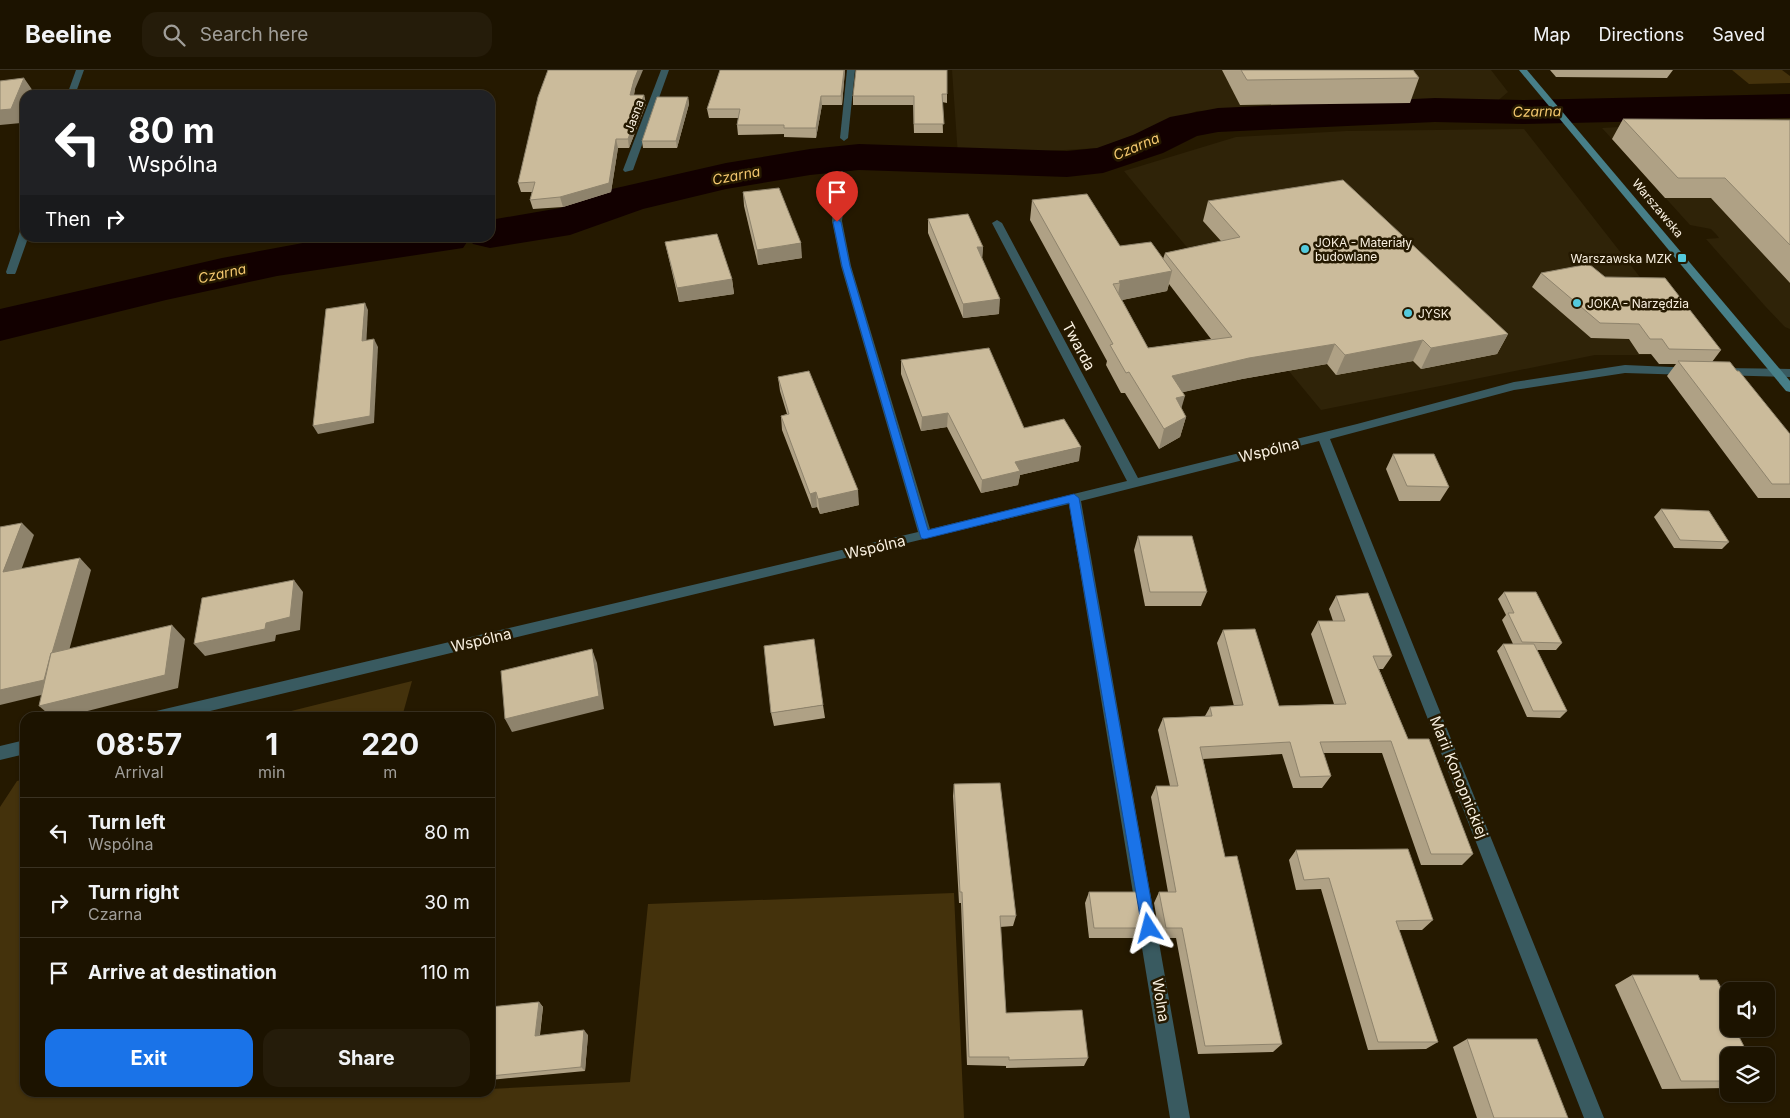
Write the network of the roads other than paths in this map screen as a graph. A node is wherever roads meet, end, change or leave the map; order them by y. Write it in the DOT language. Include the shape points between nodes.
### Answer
graph roads {
  1 [pos="80,70"];
  2 [pos="664,70"];
  3 [pos="851,70"];
  4 [pos="1522,70"];
  5 [pos="73,90"];
  6 [pos="844,138"];
  7 [pos="628,170"];
  8 [pos="842,174"];
  9 [pos="997,223"];
  10 [pos="21,242"];
  11 [pos="11,272"];
  12 [pos="1784,373"];
  13 [pos="1790,388"];
  14 [pos="1322,436"];
  15 [pos="1134,483"];
  16 [pos="1074,498"];
  17 [pos="924,535"];
  18 [pos="177,712"];
  19 [pos="20,748"];
  20 [pos="0,753"];
  21 [pos="1180,1118"];
  22 [pos="1594,1118"];
  1 -- 5 [label="street"];
  2 -- 7 [label="street, Jasna"];
  3 -- 6 [label="street"];
  4 -- 12 [label="main road, Warszawska"];
  8 -- 17 [label="street" via="837,222 846,266"];
  9 -- 15 [label="street, Twarda"];
  10 -- 11 [label="street"];
  12 -- 13 [label="main road, Warszawska"];
  12 -- 14 [label="street, Wspólna" via="1625,369 1584,374 1514,386"];
  14 -- 15 [label="street, Wspólna"];
  14 -- 22 [label="street, Marii Konopnickiej"];
  15 -- 16 [label="street, Wspólna"];
  16 -- 17 [label="street, Wspólna"];
  16 -- 21 [label="street, Wolna"];
  17 -- 18 [label="street, Wspólna"];
  19 -- 20 [label="street"];
}
